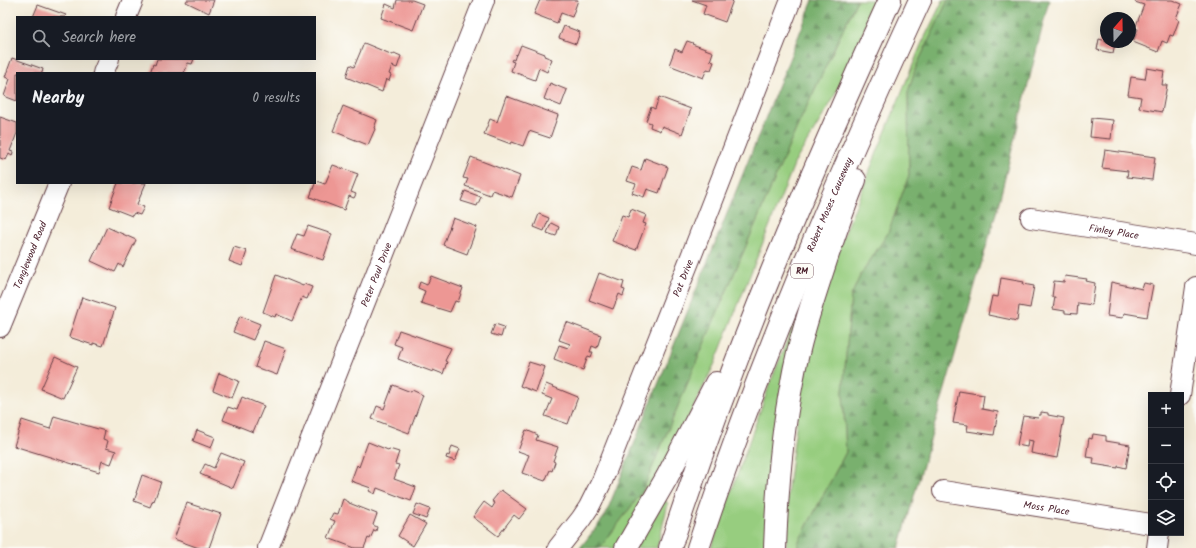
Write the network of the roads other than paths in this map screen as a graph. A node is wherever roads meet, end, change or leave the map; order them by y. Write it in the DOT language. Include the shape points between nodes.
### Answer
graph roads {
  1 [pos="133,0"];
  2 [pos="484,0"];
  3 [pos="791,0"];
  4 [pos="890,0"];
  5 [pos="921,0"];
  6 [pos="126,16"];
  7 [pos="109,60"];
  8 [pos="103,72"];
  9 [pos="58,184"];
  10 [pos="1031,218"];
  11 [pos="1196,244"];
  12 [pos="1196,287"];
  13 [pos="761,297"];
  14 [pos="0,327"];
  15 [pos="1180,392"];
  16 [pos="943,491"];
  17 [pos="1148,524"];
  18 [pos="1158,536"];
  19 [pos="268,548"];
  20 [pos="558,548"];
  21 [pos="626,548"];
  22 [pos="670,548"];
  23 [pos="698,548"];
  24 [pos="775,548"];
  25 [pos="1156,548"];
  1 -- 6 [label="street"];
  2 -- 19 [label="street, Peter Paul Drive"];
  3 -- 20 [label="street, Pat Drive" via="602,481 590,507"];
  4 -- 13 [label="highway" via="814,168"];
  5 -- 23 [label="highway, Robert Moses Causeway / RM" via="870,109 794,289"];
  5 -- 24 [label="highway" via="889,102 839,222 798,351 788,400 781,456"];
  7 -- 8 [label="street"];
  9 -- 14 [label="street, Tanglewood Road"];
  10 -- 11 [label="street, Finley Place"];
  12 -- 15 [label="street"];
  13 -- 21 [label="highway" via="667,477"];
  13 -- 22 [label="highway" via="698,464"];
  16 -- 17 [label="street, Moss Place"];
  18 -- 25 [label="street"];
}
